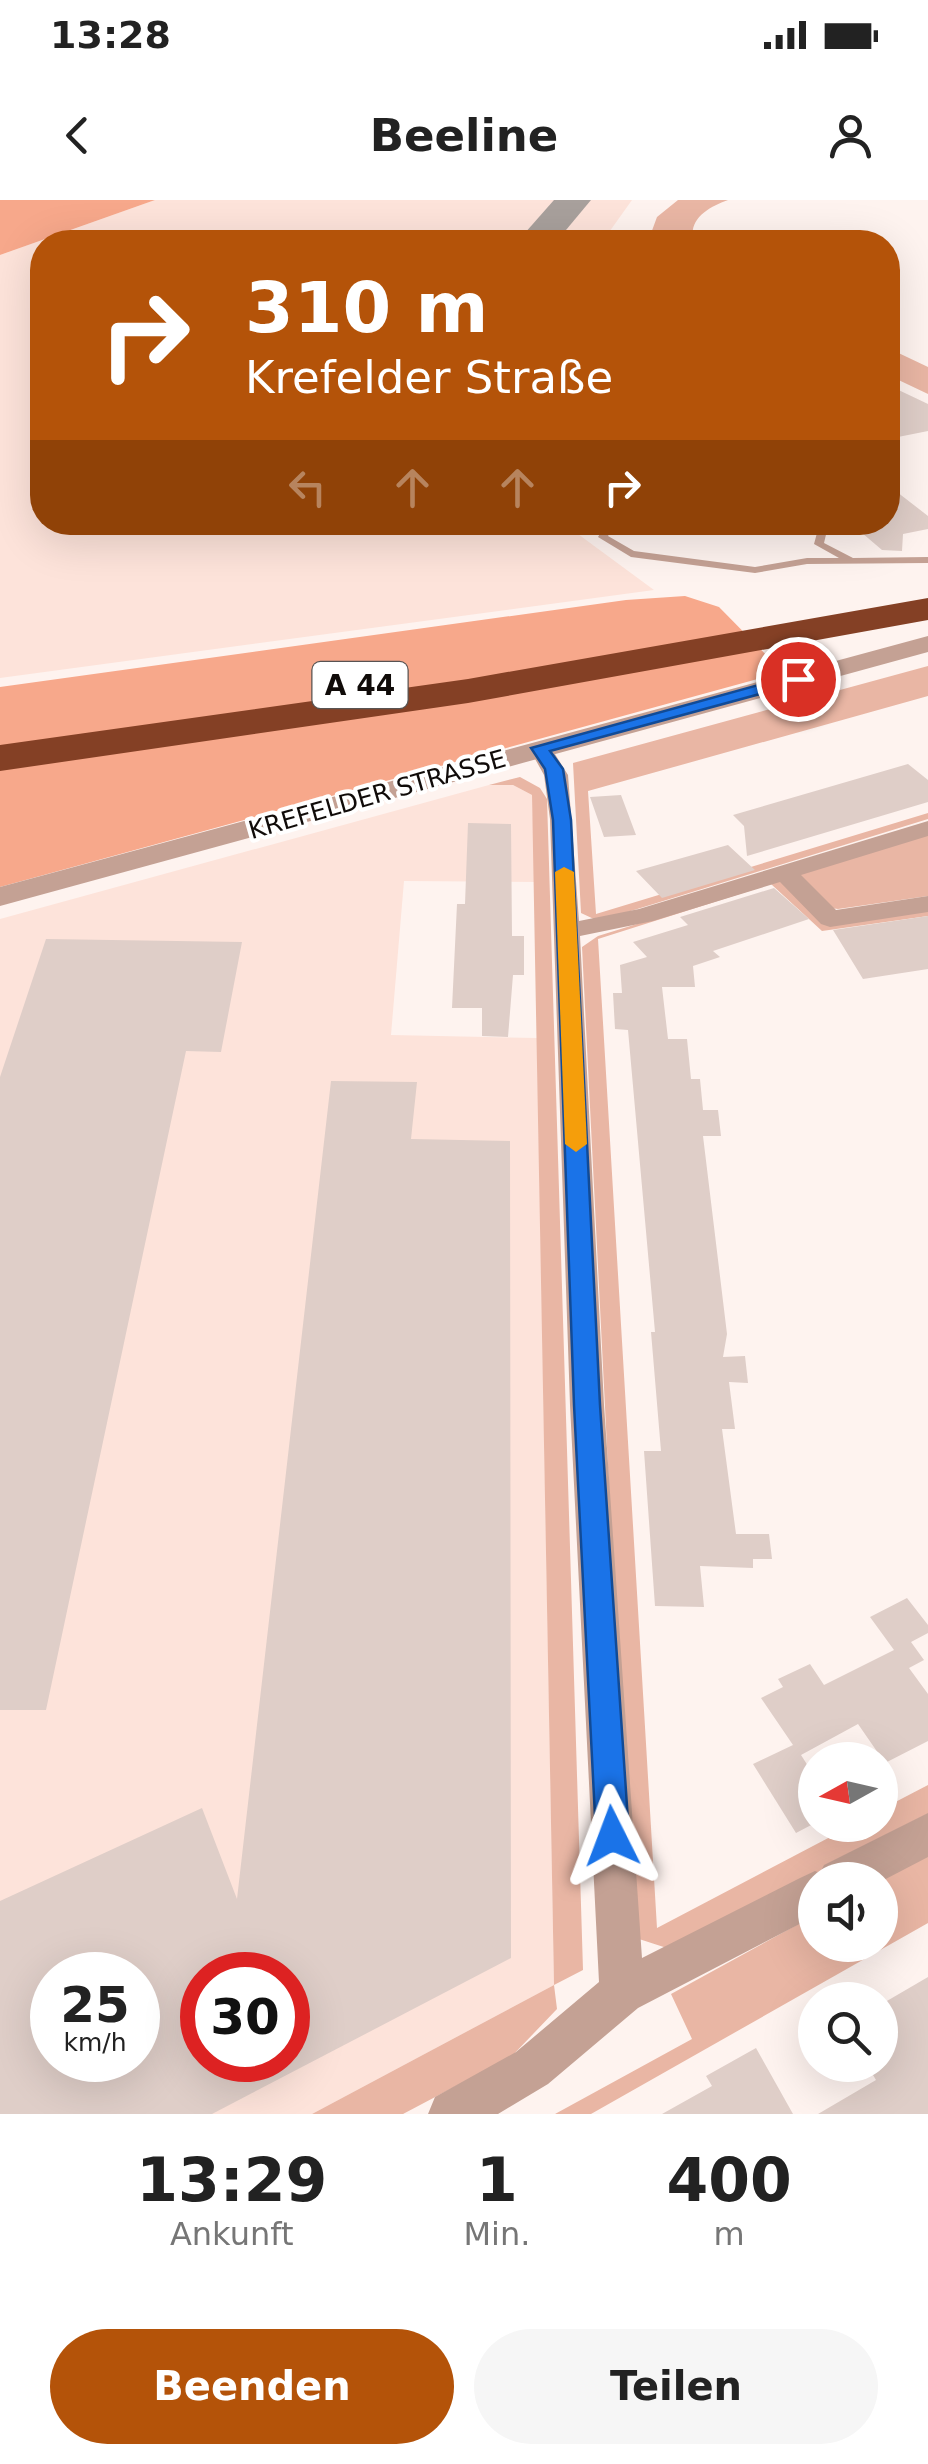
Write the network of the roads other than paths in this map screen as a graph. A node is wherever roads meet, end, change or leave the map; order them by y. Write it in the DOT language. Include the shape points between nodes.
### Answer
graph roads {
  1 [pos="605,535"];
  2 [pos="820,535"];
  3 [pos="850,560"];
  4 [pos="928,560"];
  5 [pos="928,588"];
  6 [pos="928,609"];
  7 [pos="728,636"];
  8 [pos="928,644"];
  9 [pos="0,736"];
  10 [pos="540,748"];
  11 [pos="0,758"];
  12 [pos="928,828"];
  13 [pos="783,870"];
  14 [pos="0,897"];
  15 [pos="928,904"];
  16 [pos="566,931"];
  17 [pos="928,1834"];
  18 [pos="874,1862"];
  19 [pos="798,1901"];
  20 [pos="622,1992"];
  21 [pos="452,2114"];
  1 -- 3 [label="lane" via="631,554 756,570"];
  2 -- 3 [label="lane" via="818,544"];
  3 -- 4 [label="lane"];
  5 -- 7 [label="highway, A 44"];
  6 -- 7 [label="highway, A 44"];
  7 -- 9 [label="highway, A 44"];
  7 -- 11 [label="highway, A 44" via="306,716"];
  8 -- 10 [label="street, KREFELDER STRASSE"];
  10 -- 14 [label="street, KREFELDER STRASSE"];
  10 -- 16 [label="street" via="559,790"];
  12 -- 13 [label="street"];
  13 -- 15 [label="street" via="830,919"];
  13 -- 16 [label="street" via="644,916"];
  16 -- 20 [label="street"];
  17 -- 18 [label="street"];
  19 -- 20 [label="street"];
  20 -- 21 [label="street" via="532,2068"];
}
